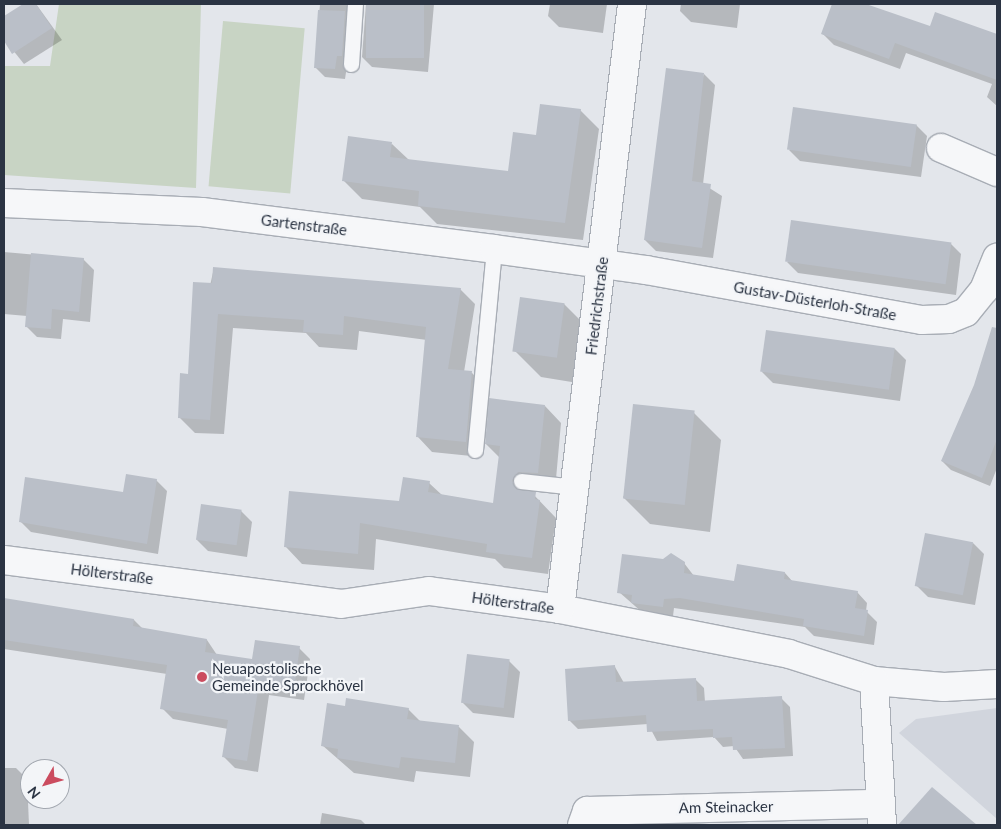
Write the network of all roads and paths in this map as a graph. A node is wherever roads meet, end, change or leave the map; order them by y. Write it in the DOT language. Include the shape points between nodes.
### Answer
graph roads {
  1 [pos="355,4"];
  2 [pos="632,4"];
  3 [pos="351,64"];
  4 [pos="941,148"];
  5 [pos="997,172"];
  6 [pos="4,203"];
  7 [pos="494,249"];
  8 [pos="997,258"];
  9 [pos="602,263"];
  10 [pos="475,450"];
  11 [pos="521,481"];
  12 [pos="575,486"];
  13 [pos="4,560"];
  14 [pos="560,609"];
  15 [pos="874,681"];
  16 [pos="997,684"];
  17 [pos="881,814"];
  18 [pos="582,825"];
  1 -- 3 [label="lane"];
  2 -- 9 [label="street, Friedrichstraße"];
  4 -- 5 [label="street"];
  6 -- 7 [label="street, Gartenstraße" via="202,212"];
  7 -- 9 [label="street, Gartenstraße"];
  7 -- 10 [label="lane"];
  8 -- 9 [label="street, Gustav-Düsterloh-Straße" via="984,290 966,312 949,319 922,320"];
  9 -- 12 [label="street, Friedrichstraße"];
  11 -- 12 [label="lane"];
  12 -- 14 [label="street, Friedrichstraße"];
  13 -- 14 [label="street, Hölterstraße" via="341,604 429,591"];
  14 -- 15 [label="street, Hölterstraße" via="789,654"];
  15 -- 16 [label="street, Hölterstraße" via="944,687"];
  15 -- 17 [label="street"];
  17 -- 18 [label="street, Am Steinacker" via="587,811"];
}
